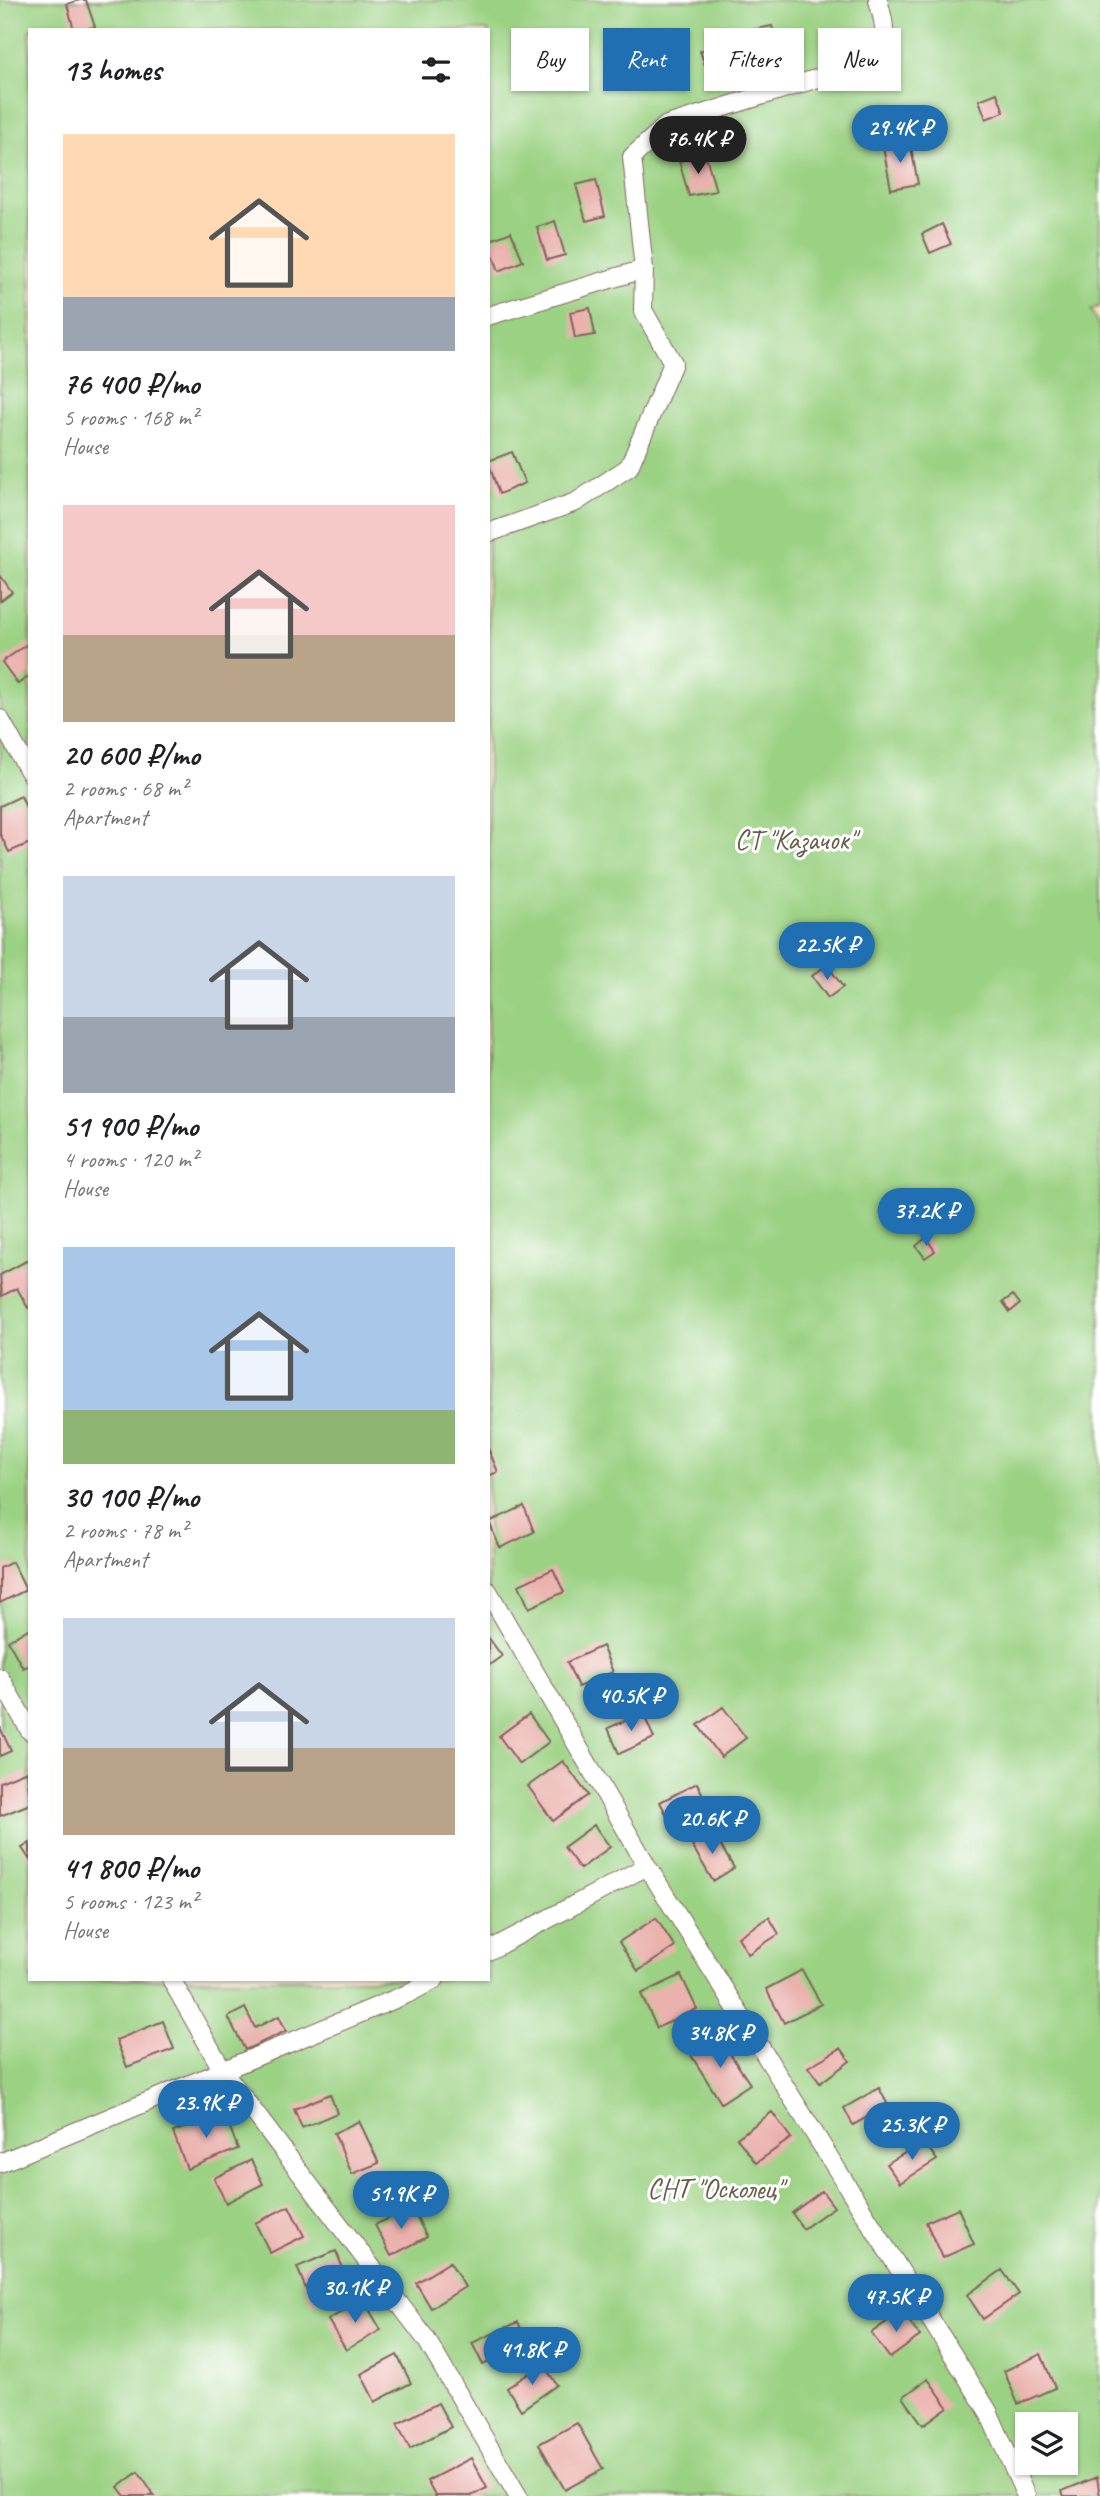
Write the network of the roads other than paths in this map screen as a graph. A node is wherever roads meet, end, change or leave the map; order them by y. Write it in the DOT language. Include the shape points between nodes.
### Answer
graph roads {
  1 [pos="878,0"];
  2 [pos="644,269"];
  3 [pos="490,315"];
  4 [pos="490,532"];
  5 [pos="0,719"];
  6 [pos="28,770"];
  7 [pos="490,1594"];
  8 [pos="0,1678"];
  9 [pos="28,1727"];
  10 [pos="647,1866"];
  11 [pos="490,1950"];
  12 [pos="172,1981"];
  13 [pos="431,1981"];
  14 [pos="223,2071"];
  15 [pos="0,2163"];
  16 [pos="518,2496"];
  17 [pos="1026,2496"];
  1 -- 2 [label="lane" via="887,30 880,49 854,67 667,125 632,157"];
  2 -- 3 [label="lane"];
  2 -- 4 [label="lane" via="643,310 673,363 629,467 576,502"];
  5 -- 6 [label="lane"];
  7 -- 10 [label="lane"];
  8 -- 9 [label="lane"];
  10 -- 11 [label="lane"];
  10 -- 17 [label="lane" via="988,2411"];
  12 -- 14 [label="lane"];
  13 -- 14 [label="lane"];
  14 -- 15 [label="lane"];
  14 -- 16 [label="lane" via="426,2339"];
}
